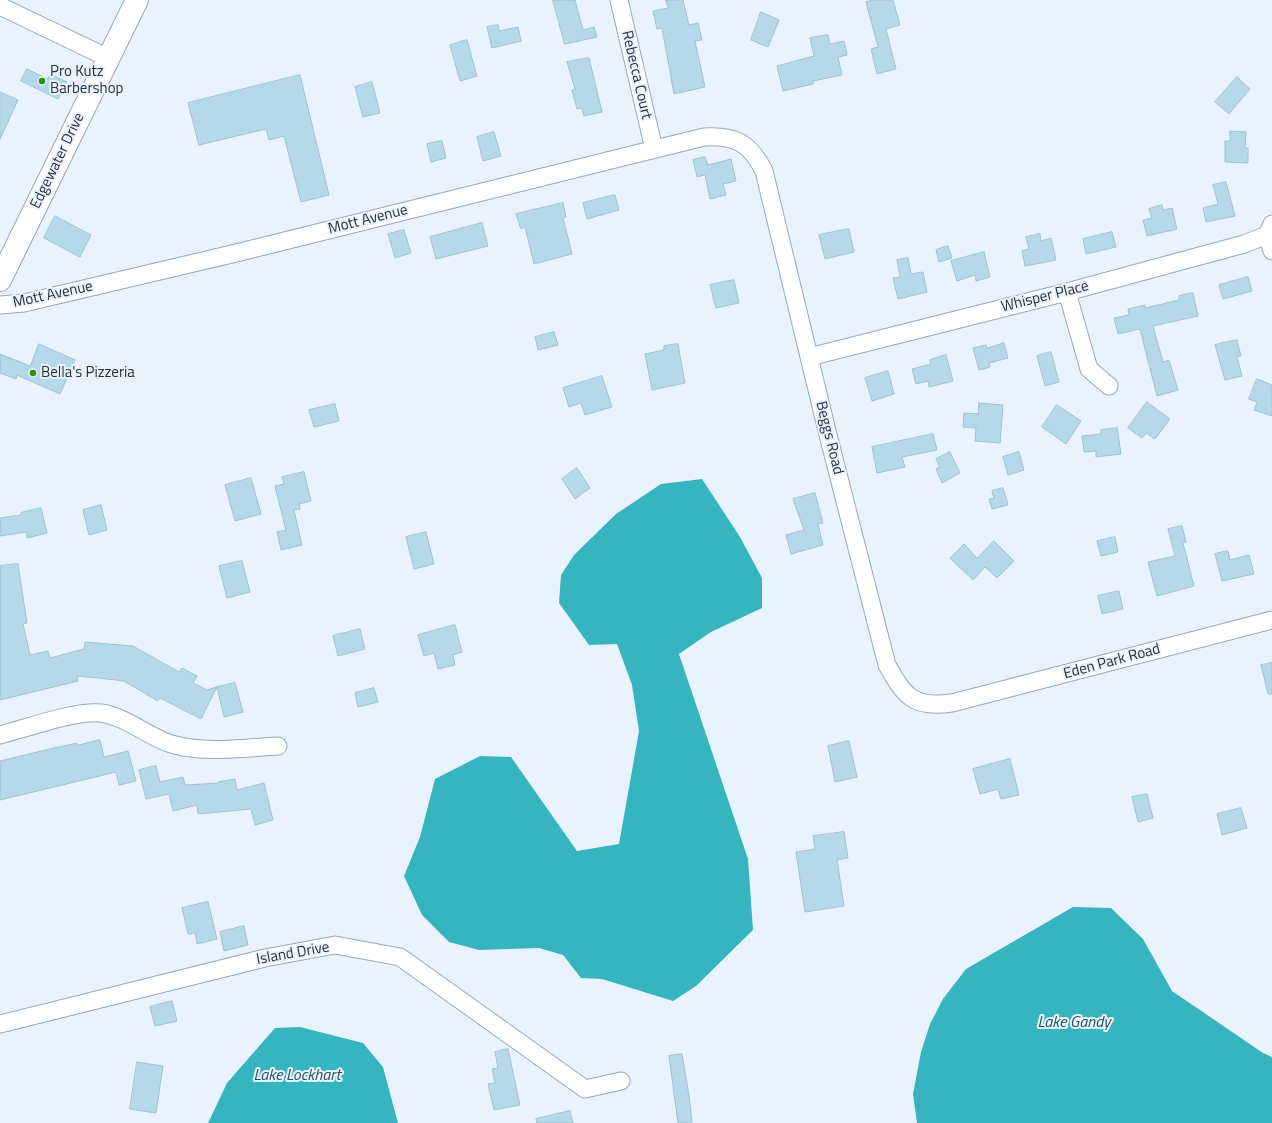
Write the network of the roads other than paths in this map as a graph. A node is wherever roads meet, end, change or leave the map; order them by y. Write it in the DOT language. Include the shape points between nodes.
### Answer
graph roads {
  1 [pos="137,0"];
  2 [pos="618,0"];
  3 [pos="0,6"];
  4 [pos="108,58"];
  5 [pos="736,140"];
  6 [pos="654,149"];
  7 [pos="1270,237"];
  8 [pos="0,280"];
  9 [pos="1067,292"];
  10 [pos="0,305"];
  11 [pos="809,357"];
  12 [pos="1109,386"];
  13 [pos="1272,620"];
  14 [pos="952,703"];
  15 [pos="0,734"];
  16 [pos="278,746"];
  17 [pos="0,1024"];
  18 [pos="621,1081"];
  1 -- 4 [label="main road, Edgewater Drive"];
  2 -- 6 [label="street, Rebecca Court"];
  3 -- 4 [label="street"];
  4 -- 8 [label="main road, Edgewater Drive"];
  5 -- 6 [label="street, Mott Avenue" via="720,136 704,137"];
  5 -- 11 [label="street, Beggs Road" via="757,156 764,171"];
  6 -- 10 [label="street, Mott Avenue" via="232,254 24,303"];
  7 -- 9 [label="street, Whisper Place"];
  9 -- 11 [label="street, Whisper Place"];
  9 -- 12 [label="street" via="1089,369"];
  11 -- 14 [label="street, Beggs Road" via="887,665 900,689 915,701 936,705"];
  13 -- 14 [label="street, Eden Park Road"];
  15 -- 16 [label="street" via="84,713 102,713 170,744 201,750"];
  17 -- 18 [label="street, Island Drive" via="265,958 335,945 400,956 584,1089"];
}
